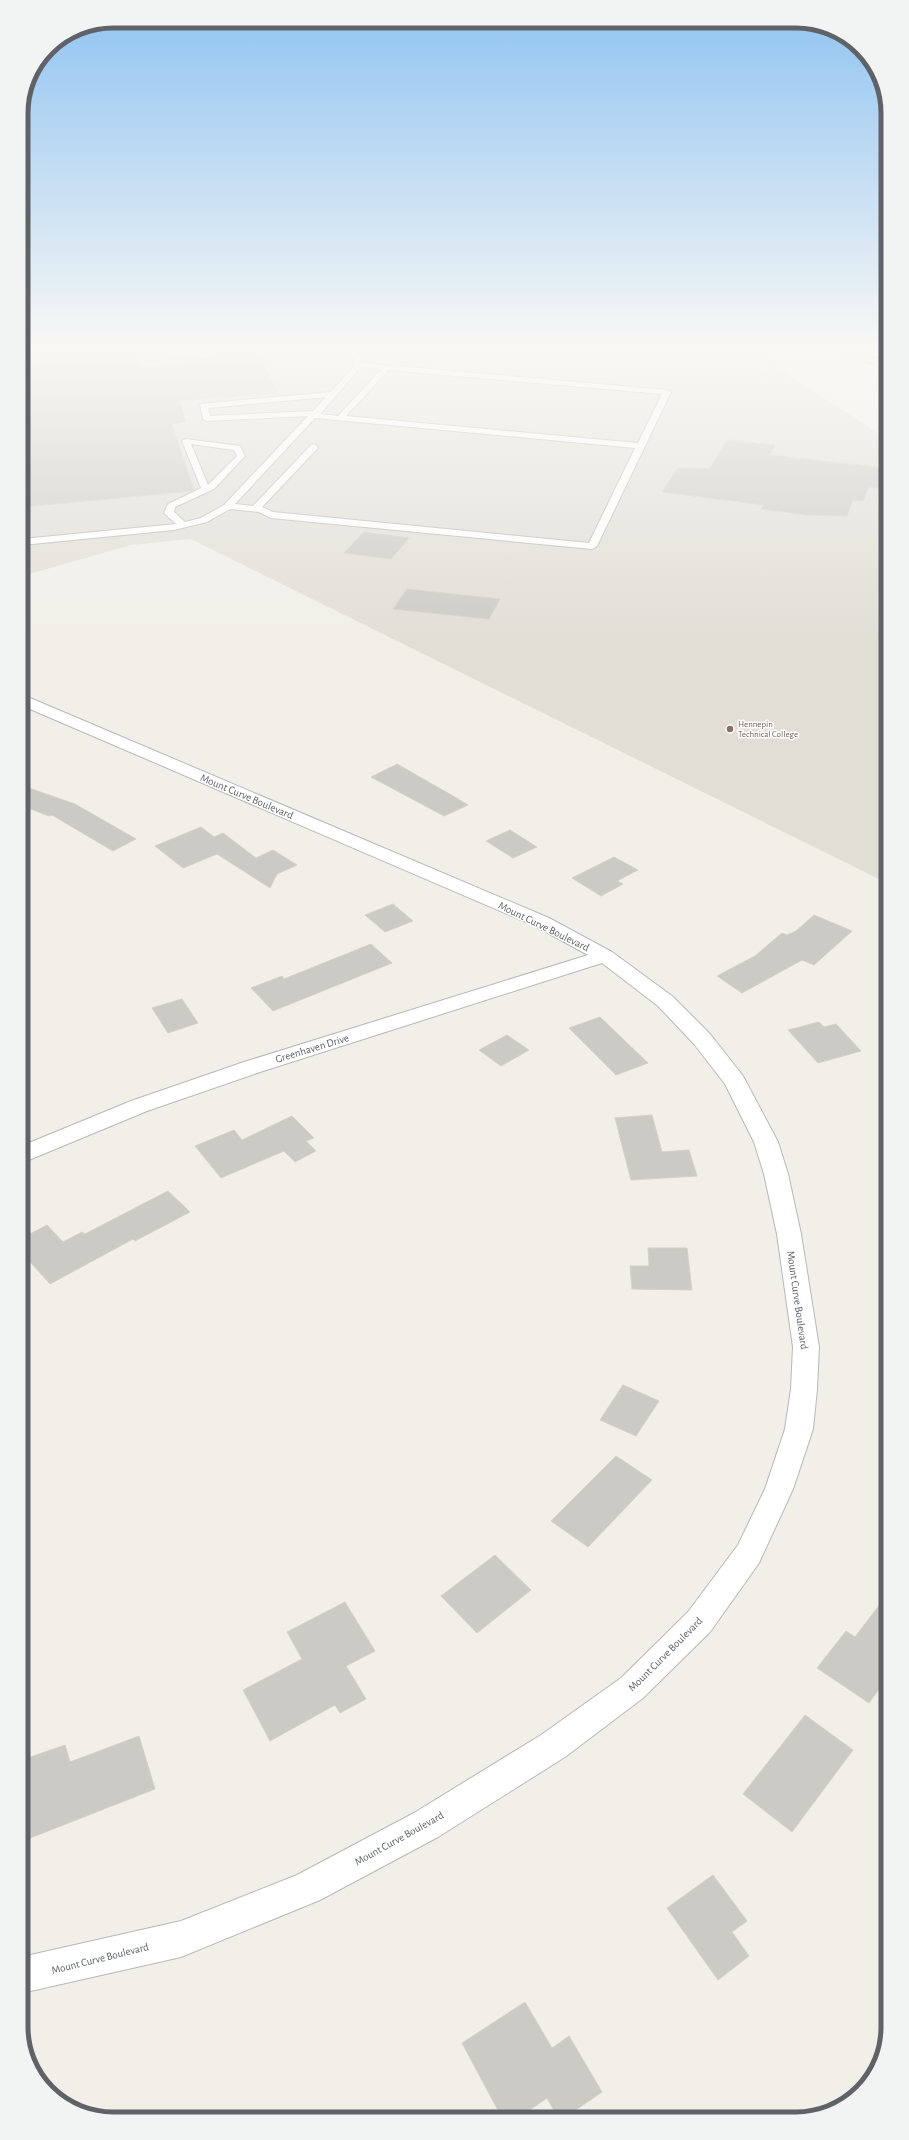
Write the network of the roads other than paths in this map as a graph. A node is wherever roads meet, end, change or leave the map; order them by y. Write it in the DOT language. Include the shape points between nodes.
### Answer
graph roads {
  1 [pos="188,445"];
  2 [pos="227,445"];
  3 [pos="286,445"];
  4 [pos="628,445"];
  5 [pos="640,446"];
  6 [pos="314,447"];
  7 [pos="206,490"];
  8 [pos="228,506"];
  9 [pos="255,509"];
  10 [pos="182,525"];
  11 [pos="28,541"];
  12 [pos="28,702"];
  13 [pos="605,956"];
  14 [pos="28,1152"];
  15 [pos="28,1974"];
  1 -- 7 [label="lane"];
  2 -- 7 [label="lane" via="237,448 241,456"];
  3 -- 8 [label="lane"];
  4 -- 5 [label="lane"];
  5 -- 9 [label="lane" via="592,546 271,514"];
  6 -- 9 [label="lane"];
  7 -- 10 [label="lane" via="171,506 169,514"];
  8 -- 9 [label="lane"];
  8 -- 10 [label="lane" via="214,516"];
  10 -- 11 [label="lane"];
  12 -- 13 [label="street, Mount Curve Boulevard" via="542,922"];
  13 -- 14 [label="street, Greenhaven Drive" via="237,1072 139,1106"];
  13 -- 15 [label="street, Mount Curve Boulevard" via="665,1001 702,1039 735,1081 766,1142 776,1174 789,1234 806,1347 804,1389 799,1429 779,1489 749,1554 699,1622 632,1688 553,1746 426,1825 308,1888 181,1938"];
}
